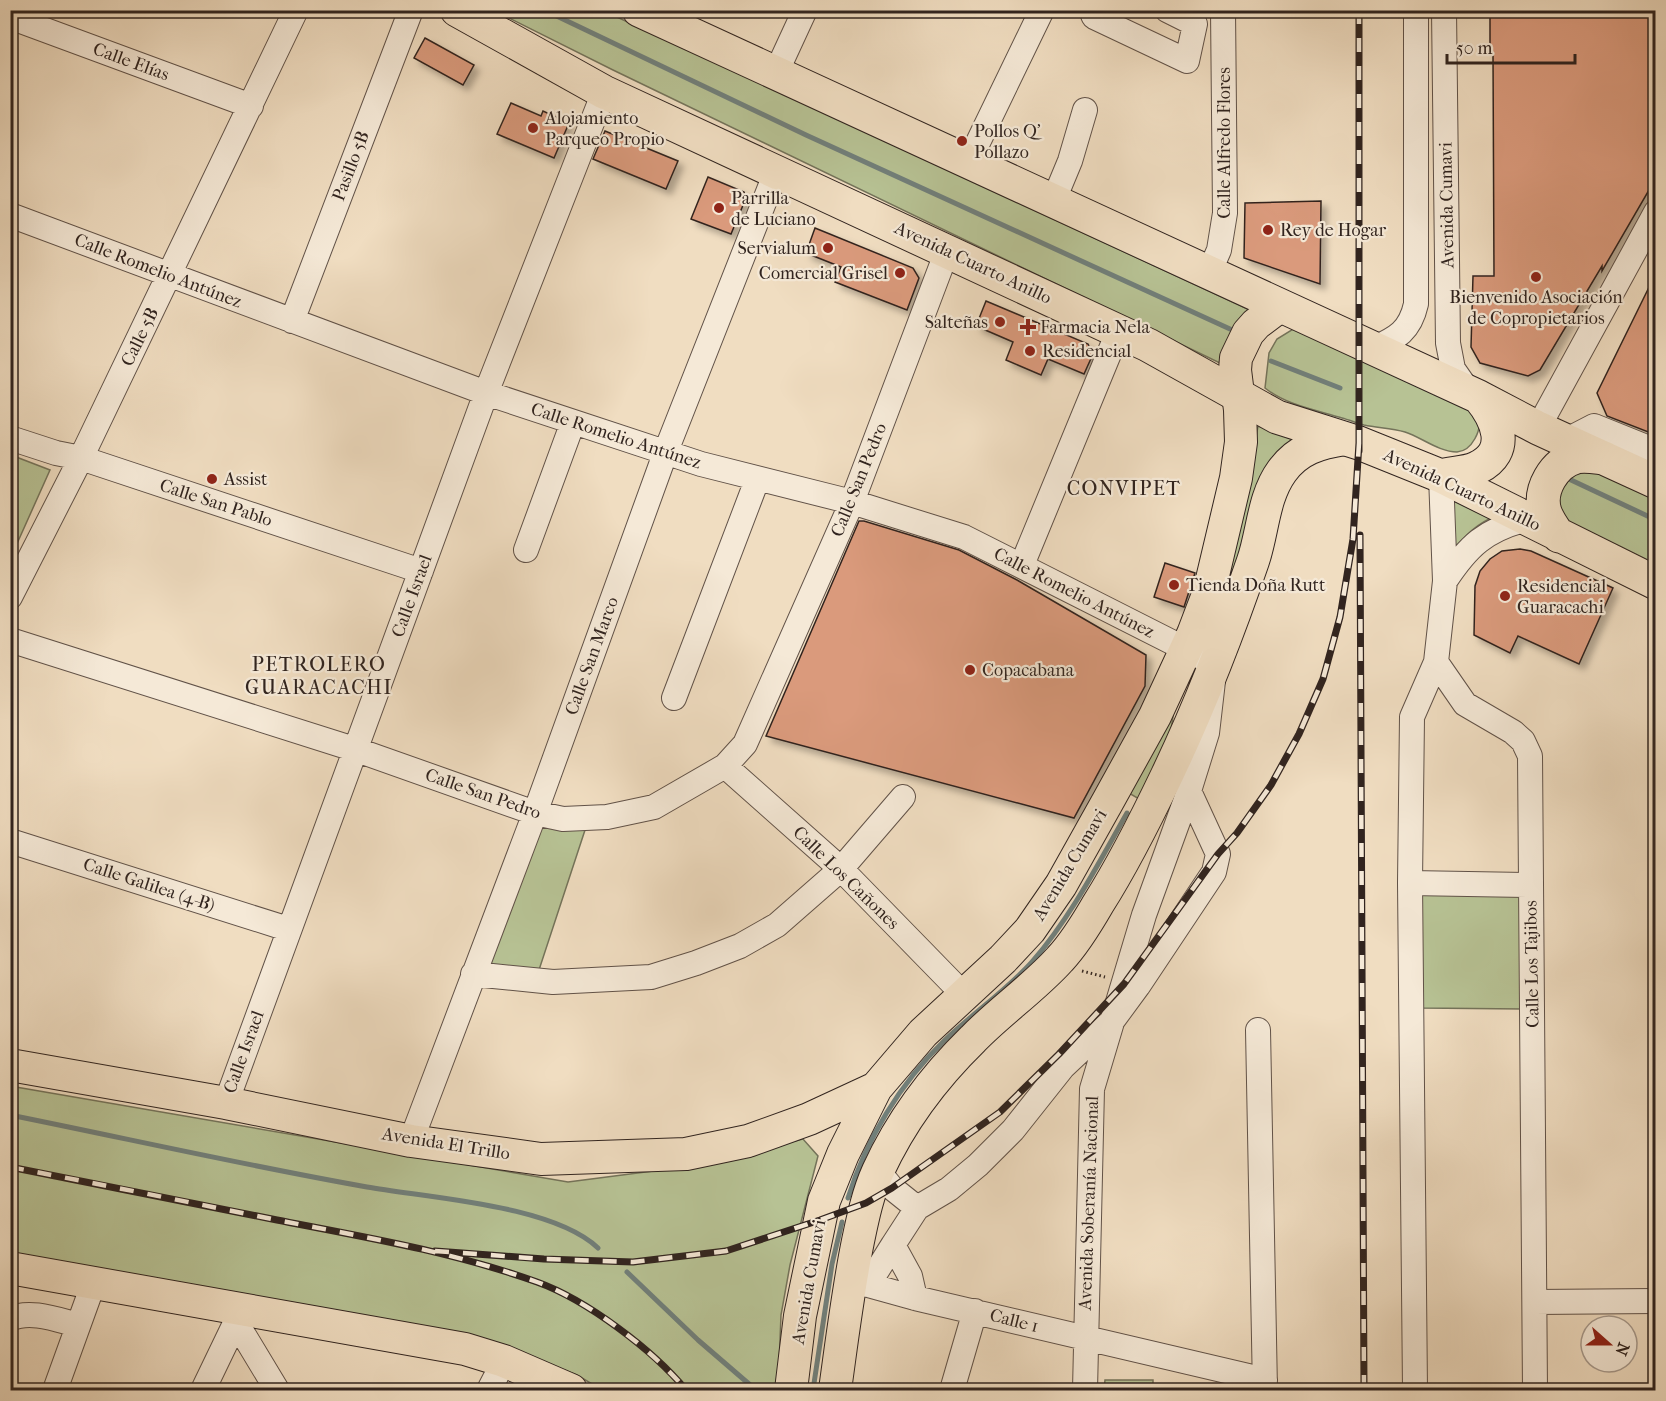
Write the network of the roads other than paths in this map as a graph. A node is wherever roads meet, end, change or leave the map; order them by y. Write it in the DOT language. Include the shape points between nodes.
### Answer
graph roads {
  1 [pos="296,10"];
  2 [pos="411,10"];
  3 [pos="457,10"];
  4 [pos="639,10"];
  5 [pos="805,10"];
  6 [pos="1042,10"];
  7 [pos="1094,10"];
  8 [pos="1167,10"];
  9 [pos="1223,10"];
  10 [pos="1416,10"];
  11 [pos="1444,10"];
  12 [pos="10,17"];
  13 [pos="1192,45"];
  14 [pos="1224,58"];
  15 [pos="775,75"];
  16 [pos="604,92"];
  17 [pos="250,106"];
  18 [pos="1085,110"];
  19 [pos="1446,161"];
  20 [pos="1414,162"];
  21 [pos="968,163"];
  22 [pos="776,172"];
  23 [pos="1053,202"];
  24 [pos="1656,212"];
  25 [pos="10,215"];
  26 [pos="1656,237"];
  27 [pos="947,251"];
  28 [pos="1625,266"];
  29 [pos="1209,273"];
  30 [pos="170,275"];
  31 [pos="1280,306"];
  32 [pos="292,321"];
  33 [pos="1118,332"];
  34 [pos="1373,349"];
  35 [pos="486,393"];
  36 [pos="1475,395"];
  37 [pos="1238,396"];
  38 [pos="573,422"];
  39 [pos="1553,434"];
  40 [pos="10,438"];
  41 [pos="1345,439"];
  42 [pos="666,451"];
  43 [pos="1656,451"];
  44 [pos="81,458"];
  45 [pos="1604,458"];
  46 [pos="1441,476"];
  47 [pos="757,480"];
  48 [pos="1656,482"];
  49 [pos="852,502"];
  50 [pos="1527,519"];
  51 [pos="1559,536"];
  52 [pos="526,550"];
  53 [pos="1022,565"];
  54 [pos="421,571"];
  55 [pos="1444,581"];
  56 [pos="1656,583"];
  57 [pos="10,597"];
  58 [pos="10,640"];
  59 [pos="1185,651"];
  60 [pos="1436,662"];
  61 [pos="1215,664"];
  62 [pos="674,698"];
  63 [pos="357,750"];
  64 [pos="725,766"];
  65 [pos="1178,784"];
  66 [pos="903,797"];
  67 [pos="1108,801"];
  68 [pos="535,813"];
  69 [pos="1142,825"];
  70 [pos="10,841"];
  71 [pos="841,869"];
  72 [pos="1410,884"];
  73 [pos="1530,885"];
  74 [pos="288,929"];
  75 [pos="473,974"];
  76 [pos="963,994"];
  77 [pos="1113,1020"];
  78 [pos="1258,1030"];
  79 [pos="10,1065"];
  80 [pos="876,1089"];
  81 [pos="226,1103"];
  82 [pos="411,1141"];
  83 [pos="878,1171"];
  84 [pos="917,1208"];
  85 [pos="893,1245"];
  86 [pos="10,1268"];
  87 [pos="94,1282"];
  88 [pos="859,1283"];
  89 [pos="915,1298"];
  90 [pos="1656,1301"];
  91 [pos="1535,1302"];
  92 [pos="975,1311"];
  93 [pos="239,1316"];
  94 [pos="10,1319"];
  95 [pos="78,1325"];
  96 [pos="1085,1339"];
  97 [pos="504,1361"];
  98 [pos="1265,1385"];
  99 [pos="55,1390"];
  100 [pos="203,1390"];
  101 [pos="277,1390"];
  102 [pos="489,1390"];
  103 [pos="571,1390"];
  104 [pos="791,1390"];
  105 [pos="835,1390"];
  106 [pos="952,1390"];
  107 [pos="1085,1390"];
  108 [pos="1415,1390"];
  109 [pos="1535,1390"];
  1 -- 17 [label="street, Calle 5B"];
  2 -- 32 [label="street, Pasillo 5B"];
  3 -- 16 [label="highway, Avenida Cuarto Anillo"];
  4 -- 15 [label="highway"];
  5 -- 15 [label="street"];
  6 -- 21 [label="street"];
  7 -- 13 [label="street" via="1095,17 1185,62"];
  8 -- 13 [label="street" via="1195,24"];
  9 -- 14 [label="street, Calle Alfredo Flores"];
  10 -- 20 [label="street, Avenida Cumavi"];
  11 -- 19 [label="street, Avenida Cumavi"];
  12 -- 17 [label="street, Calle Elías"];
  13 -- 14 [label="street"];
  14 -- 29 [label="street, Calle Alfredo Flores" via="1225,213 1219,250"];
  15 -- 21 [label="highway"];
  16 -- 22 [label="highway, Avenida Cuarto Anillo"];
  16 -- 35 [label="street, Calle Israel"];
  17 -- 30 [label="street, Calle 5B"];
  18 -- 23 [label="street"];
  19 -- 20 [label="street" via="1443,167 1430,172"];
  19 -- 36 [label="street, Avenida Cumavi" via="1448,343 1453,369"];
  20 -- 34 [label="street, Avenida Cumavi" via="1414,312 1400,335"];
  21 -- 23 [label="highway"];
  22 -- 27 [label="highway, Avenida Cuarto Anillo"];
  22 -- 42 [label="street, Calle San Marco"];
  23 -- 29 [label="highway"];
  24 -- 28 [label="street"];
  25 -- 30 [label="street, Calle Romelio Antúnez"];
  26 -- 28 [label="street"];
  27 -- 33 [label="highway, Avenida Cuarto Anillo"];
  27 -- 49 [label="street, Calle San Pedro"];
  28 -- 39 [label="street"];
  29 -- 31 [label="highway"];
  30 -- 32 [label="street, Calle Romelio Antúnez"];
  30 -- 44 [label="street, Calle 5B"];
  31 -- 34 [label="highway"];
  31 -- 37 [label="main road, Avenida Cumavi" via="1256,324 1240,345 1235,370"];
  32 -- 35 [label="street, Calle Romelio Antúnez"];
  33 -- 37 [label="highway, Avenida Cuarto Anillo" via="1172,357"];
  33 -- 53 [label="street"];
  34 -- 36 [label="highway"];
  35 -- 38 [label="street, Calle Romelio Antúnez"];
  35 -- 54 [label="street, Calle Israel"];
  36 -- 39 [label="highway"];
  36 -- 46 [label="highway" via="1497,423 1495,450 1479,467"];
  37 -- 41 [label="highway, Avenida Cuarto Anillo" via="1277,417"];
  37 -- 59 [label="main road, Avenida Cumavi" via="1241,442 1236,478 1209,592"];
  38 -- 42 [label="street, Calle Romelio Antúnez"];
  38 -- 52 [label="street"];
  39 -- 43 [label="street" via="1594,426"];
  39 -- 45 [label="highway"];
  40 -- 44 [label="street, Calle San Pablo"];
  41 -- 46 [label="highway, Avenida Cuarto Anillo"];
  41 -- 61 [label="main road" via="1302,451 1275,482 1254,557"];
  42 -- 47 [label="street, Calle Romelio Antúnez"];
  42 -- 68 [label="street, Calle San Marco"];
  44 -- 54 [label="street, Calle San Pablo"];
  44 -- 57 [label="street, Calle 5B"];
  45 -- 48 [label="highway"];
  45 -- 51 [label="highway" via="1574,458 1549,479 1543,504"];
  46 -- 50 [label="highway, Avenida Cuarto Anillo"];
  46 -- 55 [label="street"];
  47 -- 49 [label="street, Calle Romelio Antúnez"];
  47 -- 62 [label="street"];
  49 -- 53 [label="street, Calle Romelio Antúnez" via="964,537"];
  49 -- 64 [label="street, Calle San Pedro" via="745,744"];
  50 -- 51 [label="highway, Avenida Cuarto Anillo"];
  50 -- 55 [label="street" via="1498,528 1474,544"];
  51 -- 56 [label="highway, Avenida Cuarto Anillo"];
  53 -- 59 [label="street, Calle Romelio Antúnez"];
  54 -- 63 [label="street, Calle Israel"];
  55 -- 60 [label="street"];
  58 -- 63 [label="street, Calle San Pedro"];
  59 -- 61 [label="street, Calle Romelio Antúnez"];
  59 -- 67 [label="main road, Avenida Cumavi"];
  60 -- 72 [label="street" via="1412,717"];
  60 -- 73 [label="street, Calle Los Tajibos" via="1465,704 1513,732 1530,756"];
  61 -- 65 [label="main road" via="1190,726"];
  63 -- 68 [label="street, Calle San Pedro"];
  63 -- 74 [label="street, Calle Israel"];
  64 -- 68 [label="street, Calle San Pedro" via="654,807 607,817 563,819"];
  64 -- 71 [label="street, Calle Los Cañones"];
  65 -- 69 [label="main road"];
  65 -- 77 [label="street, Avenida Soberanía Nacional"];
  65 -- 77 [label="street" via="1218,854 1214,872"];
  66 -- 71 [label="street"];
  67 -- 69 [label="main road" via="1131,806"];
  67 -- 76 [label="main road, Avenida Cumavi" via="1061,885 1030,930"];
  68 -- 75 [label="street, Calle San Marco"];
  69 -- 83 [label="main road" via="1088,921 1054,964 972,1039 932,1083 904,1121"];
  70 -- 74 [label="street, Calle Galilea (4-B)"];
  71 -- 75 [label="street" via="777,925 740,946 651,977 553,982"];
  71 -- 76 [label="street, Calle Los Cañones"];
  72 -- 73 [label="street"];
  72 -- 108 [label="street"];
  73 -- 91 [label="street, Calle Los Tajibos"];
  74 -- 81 [label="street, Calle Israel"];
  75 -- 82 [label="street, Calle San Marco"];
  76 -- 80 [label="main road, Avenida Cumavi" via="923,1033"];
  77 -- 84 [label="street" via="1063,1067 1013,1130 978,1165"];
  77 -- 96 [label="street, Avenida Soberanía Nacional" via="1092,1089"];
  78 -- 98 [label="street"];
  79 -- 81 [label="main road, Avenida El Trillo"];
  80 -- 82 [label="main road, Avenida El Trillo" via="748,1141 686,1154 541,1159"];
  80 -- 104 [label="main road, Avenida Cumavi" via="824,1201 802,1305"];
  81 -- 82 [label="main road, Avenida El Trillo"];
  83 -- 84 [label="street"];
  83 -- 88 [label="main road" via="866,1203"];
  84 -- 85 [label="street"];
  85 -- 88 [label="street"];
  85 -- 89 [label="street" via="910,1276"];
  86 -- 87 [label="main road"];
  87 -- 93 [label="main road"];
  87 -- 95 [label="street"];
  88 -- 89 [label="street, Calle 1"];
  88 -- 105 [label="main road"];
  89 -- 92 [label="street, Calle 1"];
  90 -- 91 [label="street"];
  91 -- 109 [label="street, Calle Los Tajibos"];
  92 -- 96 [label="street, Calle 1"];
  92 -- 106 [label="street"];
  93 -- 97 [label="main road" via="465,1349"];
  93 -- 100 [label="street"];
  93 -- 101 [label="street"];
  94 -- 95 [label="street" via="18,1315 36,1316"];
  95 -- 99 [label="street"];
  96 -- 98 [label="street, Calle 1"];
  96 -- 107 [label="street, Avenida Soberanía Nacional"];
  97 -- 102 [label="street"];
  97 -- 103 [label="main road"];
}
